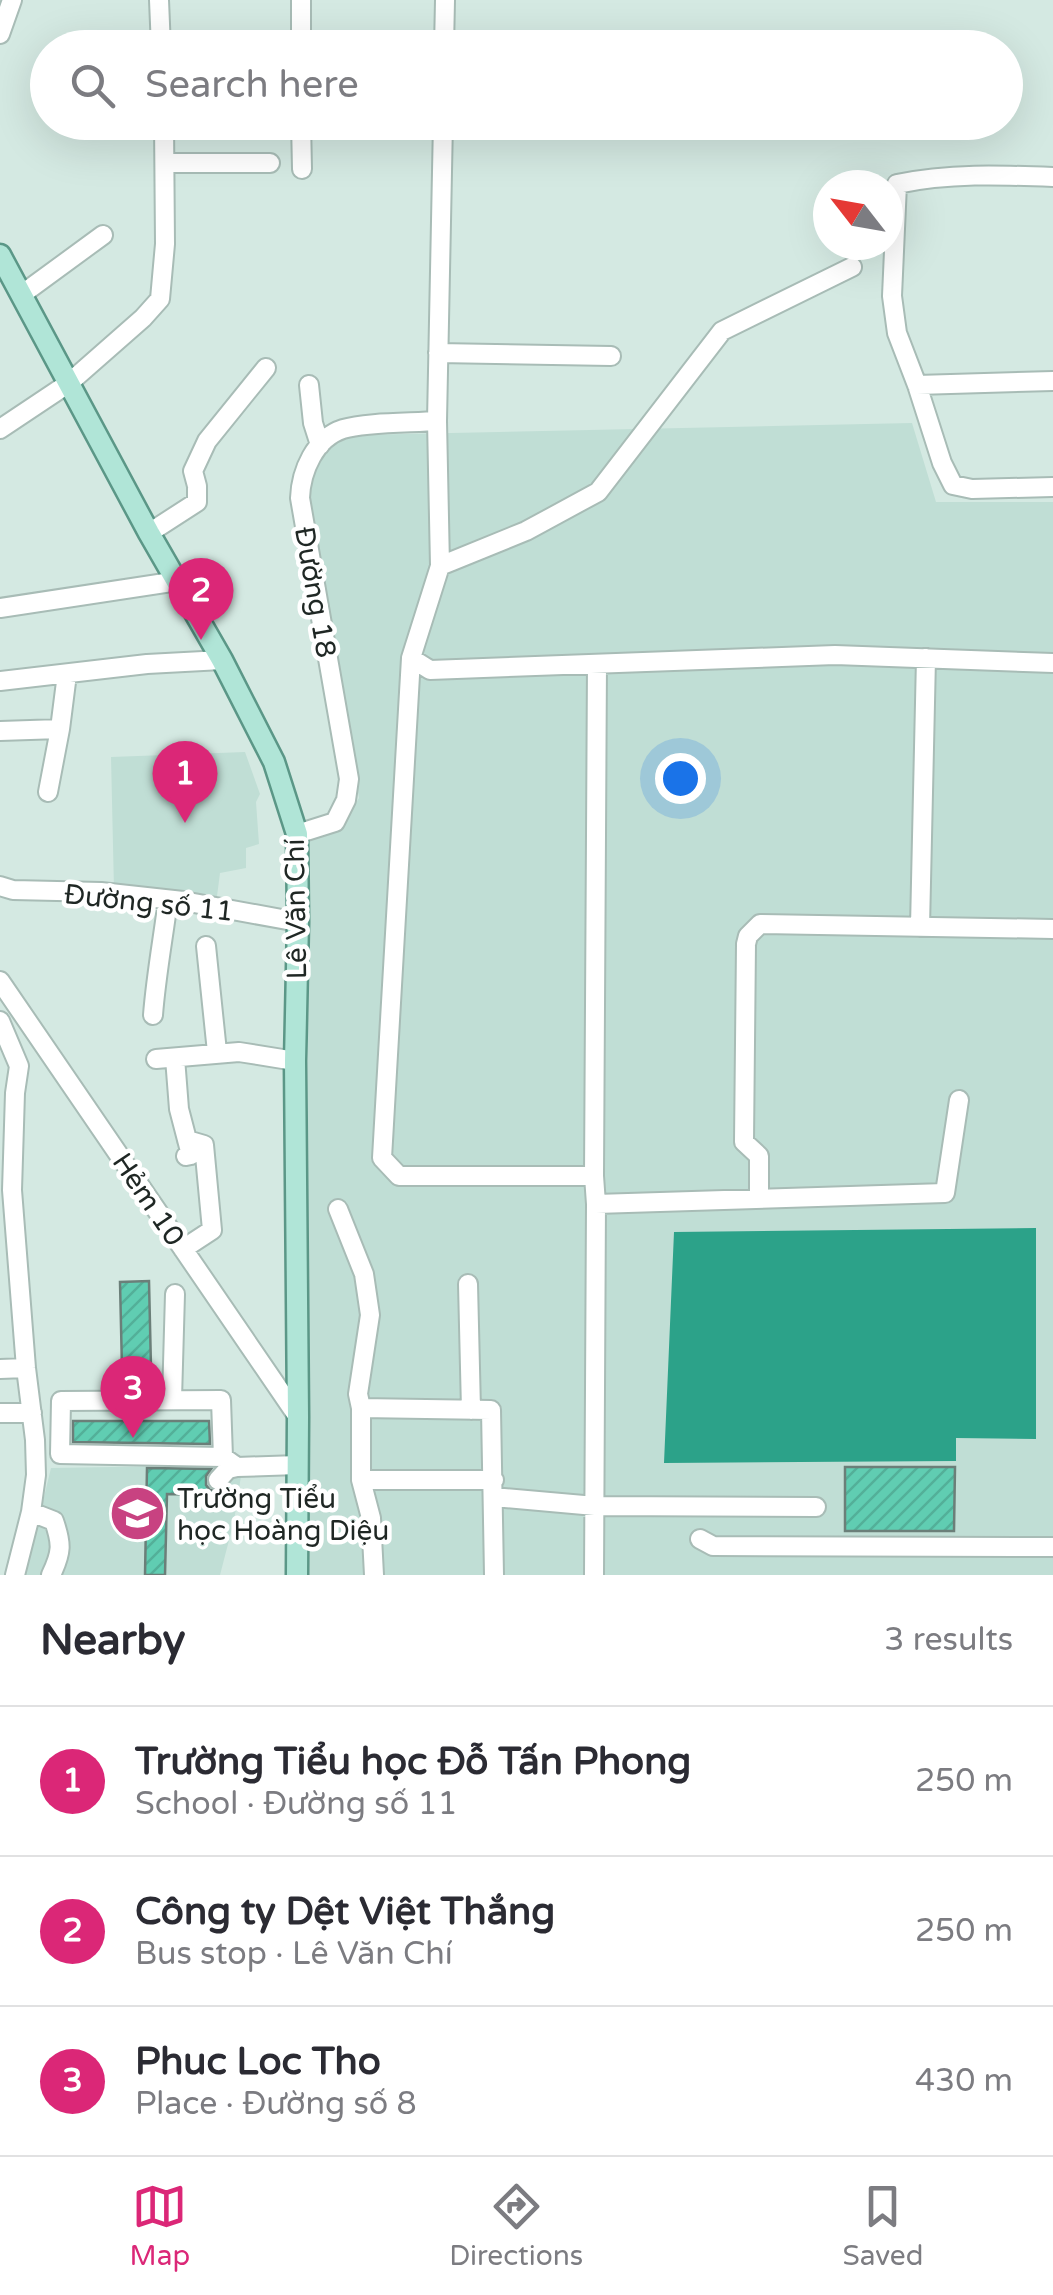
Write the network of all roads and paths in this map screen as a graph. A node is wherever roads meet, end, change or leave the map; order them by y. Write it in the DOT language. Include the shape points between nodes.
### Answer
graph roads {
  1 [pos="12,0"];
  2 [pos="159,0"];
  3 [pos="301,0"];
  4 [pos="445,0"];
  5 [pos="161,30"];
  6 [pos="301,30"];
  7 [pos="444,30"];
  8 [pos="0,34"];
  9 [pos="165,140"];
  10 [pos="301,140"];
  11 [pos="443,140"];
  12 [pos="166,163"];
  13 [pos="270,163"];
  14 [pos="302,169"];
  15 [pos="1053,177"];
  16 [pos="102,234"];
  17 [pos="0,255"];
  18 [pos="852,267"];
  19 [pos="21,295"];
  20 [pos="438,353"];
  21 [pos="612,356"];
  22 [pos="266,368"];
  23 [pos="1053,380"];
  24 [pos="69,383"];
  25 [pos="308,385"];
  26 [pos="917,385"];
  27 [pos="437,421"];
  28 [pos="0,429"];
  29 [pos="320,445"];
  30 [pos="1053,487"];
  31 [pos="149,533"];
  32 [pos="440,566"];
  33 [pos="178,581"];
  34 [pos="0,608"];
  35 [pos="411,658"];
  36 [pos="926,658"];
  37 [pos="222,660"];
  38 [pos="1053,663"];
  39 [pos="597,664"];
  40 [pos="66,674"];
  41 [pos="0,682"];
  42 [pos="60,728"];
  43 [pos="0,731"];
  44 [pos="48,792"];
  45 [pos="297,834"];
  46 [pos="0,886"];
  47 [pos="168,900"];
  48 [pos="298,922"];
  49 [pos="920,927"];
  50 [pos="1053,929"];
  51 [pos="206,946"];
  52 [pos="0,982"];
  53 [pos="153,1015"];
  54 [pos="0,1020"];
  55 [pos="47,1050"];
  56 [pos="216,1052"];
  57 [pos="295,1061"];
  58 [pos="19,1066"];
  59 [pos="960,1100"];
  60 [pos="594,1176"];
  61 [pos="6,1190"];
  62 [pos="759,1199"];
  63 [pos="596,1204"];
  64 [pos="338,1209"];
  65 [pos="183,1249"];
  66 [pos="468,1284"];
  67 [pos="20,1293"];
  68 [pos="175,1294"];
  69 [pos="0,1295"];
  70 [pos="26,1368"];
  71 [pos="0,1369"];
  72 [pos="172,1399"];
  73 [pos="61,1400"];
  74 [pos="31,1407"];
  75 [pos="361,1408"];
  76 [pos="471,1410"];
  77 [pos="0,1413"];
  78 [pos="298,1418"];
  79 [pos="230,1462"];
  80 [pos="298,1464"];
  81 [pos="218,1480"];
  82 [pos="361,1480"];
  83 [pos="493,1489"];
  84 [pos="595,1506"];
  85 [pos="816,1507"];
  86 [pos="31,1512"];
  87 [pos="700,1539"];
  88 [pos="1053,1547"];
  89 [pos="15,1575"];
  90 [pos="51,1575"];
  91 [pos="297,1575"];
  92 [pos="374,1575"];
  93 [pos="494,1575"];
  94 [pos="594,1575"];
  1 -- 8 [label="street"];
  2 -- 5 [label="street"];
  3 -- 6 [label="street"];
  4 -- 7 [label="street"];
  9 -- 12 [label="street"];
  10 -- 14 [label="street"];
  11 -- 20 [label="street"];
  12 -- 13 [label="street"];
  12 -- 24 [label="street" via="160,299"];
  15 -- 26 [label="street" via="897,184 892,296 897,333"];
  16 -- 19 [label="street"];
  17 -- 19 [label="main road, Lê Văn Chí"];
  18 -- 32 [label="street" via="722,331 598,492 526,532"];
  19 -- 24 [label="main road, Lê Văn Chí"];
  20 -- 21 [label="street"];
  20 -- 27 [label="street"];
  22 -- 31 [label="street" via="207,441 193,471 196,502"];
  23 -- 26 [label="street"];
  24 -- 28 [label="street"];
  24 -- 31 [label="main road, Lê Văn Chí"];
  25 -- 29 [label="street"];
  26 -- 30 [label="street" via="953,486"];
  27 -- 29 [label="street" via="340,430"];
  27 -- 32 [label="street"];
  29 -- 45 [label="street, Đường 18" via="303,472 300,498 349,779 335,822"];
  31 -- 33 [label="main road, Lê Văn Chí"];
  32 -- 35 [label="street"];
  33 -- 34 [label="street"];
  33 -- 37 [label="main road, Lê Văn Chí"];
  35 -- 39 [label="street" via="430,670"];
  35 -- 60 [label="street" via="382,1158 400,1176"];
  36 -- 38 [label="street"];
  36 -- 39 [label="street"];
  36 -- 49 [label="street"];
  37 -- 40 [label="street"];
  37 -- 45 [label="main road, Lê Văn Chí" via="274,762"];
  39 -- 60 [label="street"];
  40 -- 41 [label="street"];
  40 -- 42 [label="street"];
  42 -- 43 [label="street"];
  42 -- 44 [label="street"];
  45 -- 48 [label="main road, Lê Văn Chí"];
  46 -- 47 [label="street, Đường số 11"];
  47 -- 48 [label="street, Đường số 11"];
  47 -- 53 [label="street"];
  48 -- 57 [label="main road, Lê Văn Chí"];
  49 -- 50 [label="street"];
  49 -- 62 [label="street" via="760,924 748,936 744,1142 759,1156"];
  51 -- 56 [label="street"];
  52 -- 55 [label="street, Hẻm 10"];
  54 -- 58 [label="street"];
  55 -- 58 [label="street"];
  55 -- 65 [label="street, Hẻm 10"];
  56 -- 57 [label="street"];
  56 -- 65 [label="street" via="166,1058 187,1148 204,1146 212,1230"];
  57 -- 78 [label="main road, Lê Văn Chí"];
  58 -- 61 [label="street"];
  59 -- 62 [label="street" via="944,1193"];
  60 -- 63 [label="street"];
  61 -- 67 [label="street"];
  62 -- 63 [label="street"];
  63 -- 84 [label="street"];
  64 -- 75 [label="street" via="364,1274 370,1315"];
  65 -- 78 [label="street, Hẻm 10"];
  66 -- 76 [label="street"];
  67 -- 69 [label="street"];
  67 -- 70 [label="street"];
  68 -- 72 [label="street"];
  70 -- 71 [label="street"];
  70 -- 74 [label="street"];
  72 -- 73 [label="street"];
  72 -- 79 [label="street" via="221,1400"];
  73 -- 74 [label="street"];
  73 -- 79 [label="street" via="60,1454"];
  74 -- 77 [label="street"];
  74 -- 86 [label="street"];
  75 -- 76 [label="street"];
  75 -- 82 [label="street"];
  76 -- 83 [label="street" via="491,1410"];
  78 -- 80 [label="main road, Lê Văn Chí"];
  79 -- 80 [label="street"];
  79 -- 81 [label="street"];
  80 -- 91 [label="main road, Lê Văn Chí"];
  82 -- 83 [label="street"];
  82 -- 92 [label="street"];
  83 -- 84 [label="street"];
  83 -- 93 [label="street"];
  84 -- 85 [label="street"];
  84 -- 94 [label="street"];
  86 -- 89 [label="street"];
  86 -- 90 [label="street" via="54,1520 62,1542"];
  87 -- 88 [label="street" via="713,1546"];
}
